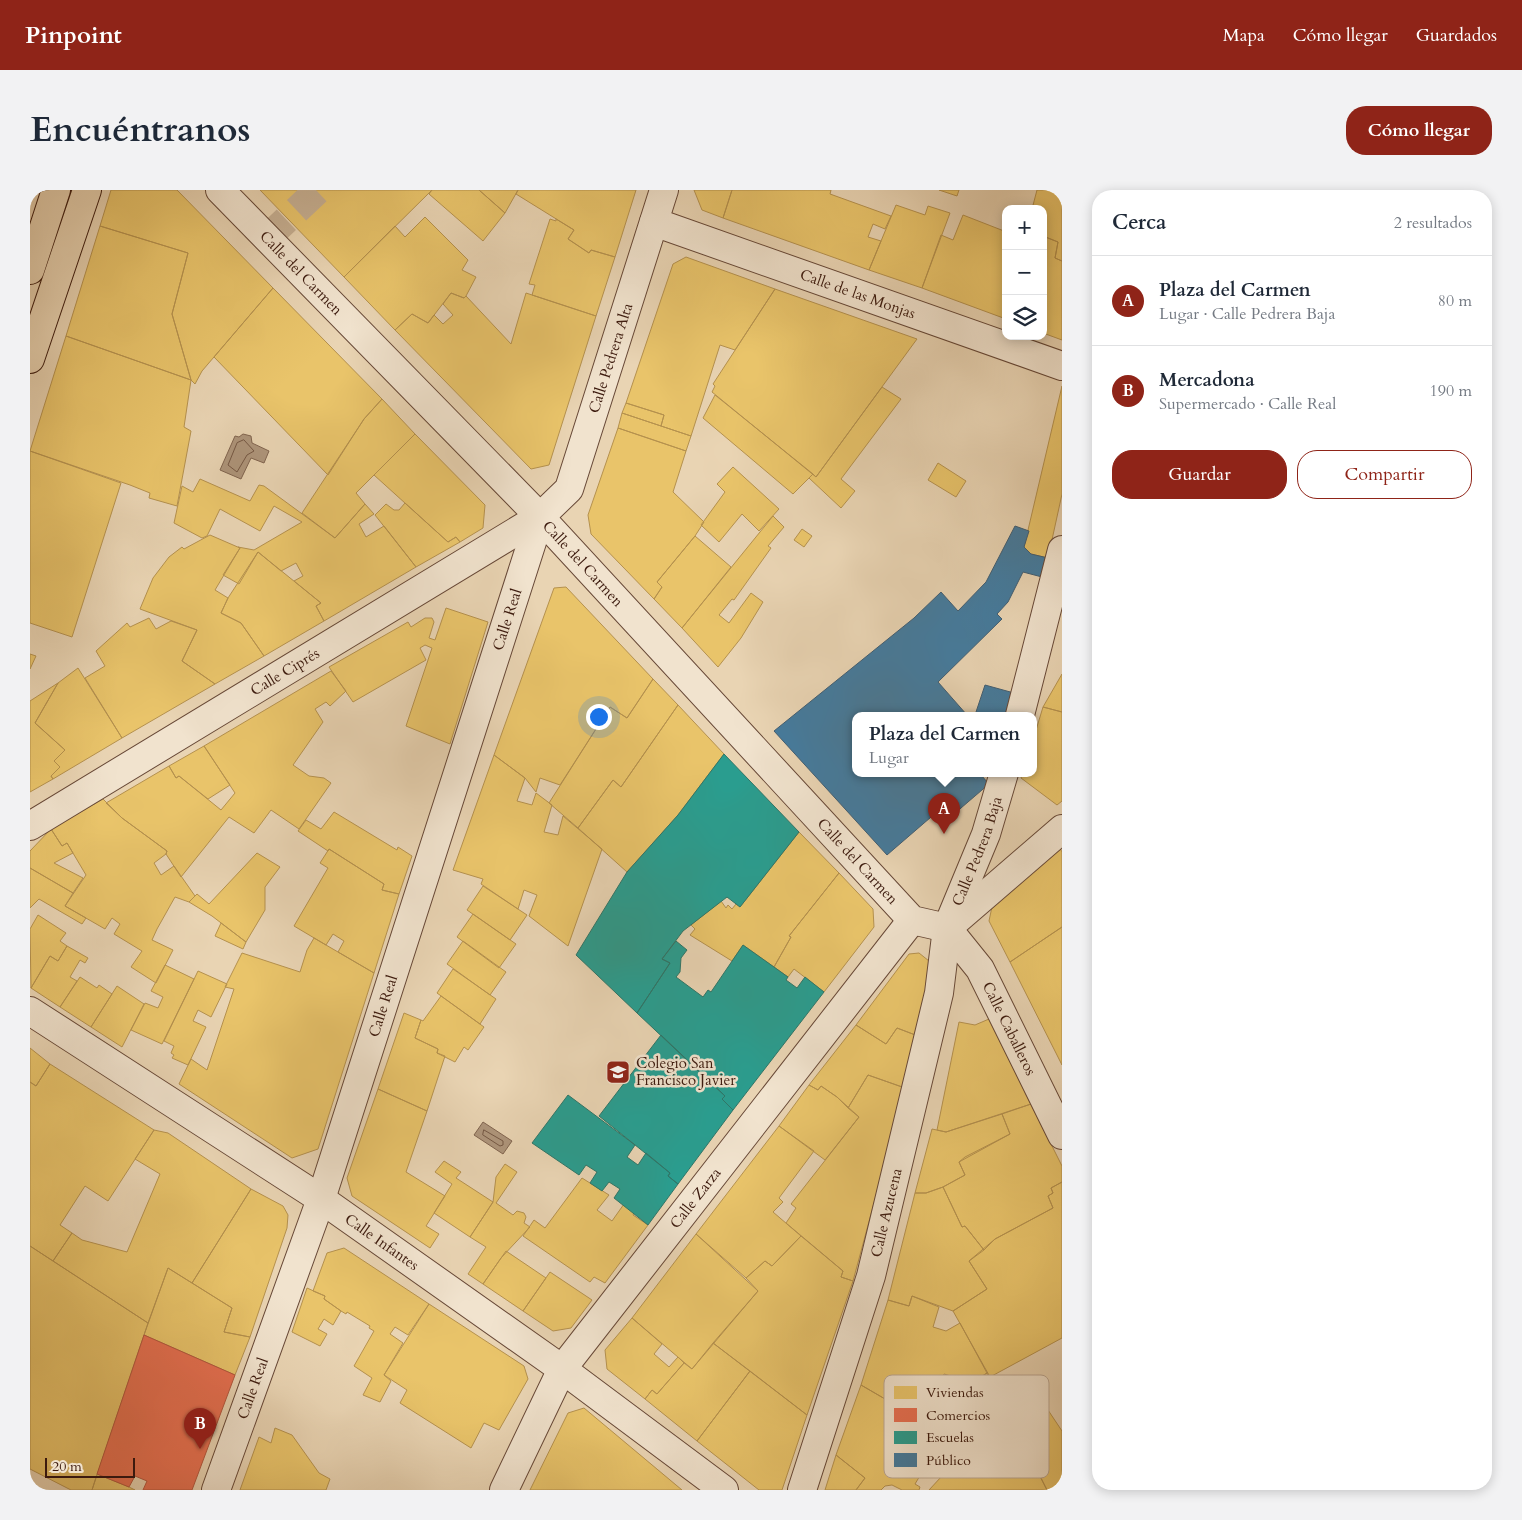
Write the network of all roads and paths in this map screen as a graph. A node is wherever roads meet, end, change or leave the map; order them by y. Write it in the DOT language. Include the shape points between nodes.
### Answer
graph roads {
  1 [pos="56,190"];
  2 [pos="87,190"];
  3 [pos="220,190"];
  4 [pos="664,190"];
  5 [pos="654,222"];
  6 [pos="30,270"];
  7 [pos="30,359"];
  8 [pos="1062,366"];
  9 [pos="540,517"];
  10 [pos="1062,550"];
  11 [pos="1021,712"];
  12 [pos="1003,777"];
  13 [pos="30,826"];
  14 [pos="1062,829"];
  15 [pos="912,920"];
  16 [pos="947,928"];
  17 [pos="30,1011"];
  18 [pos="1062,1135"];
  19 [pos="321,1199"];
  20 [pos="562,1368"];
  21 [pos="216,1490"];
  22 [pos="504,1490"];
  23 [pos="724,1490"];
  24 [pos="802,1490"];
  1 -- 6 [label="highway"];
  2 -- 7 [label="highway"];
  3 -- 9 [label="street, Calle del Carmen"];
  4 -- 5 [label="street, Calle Pedrera Alta"];
  5 -- 8 [label="street, Calle de las Monjas"];
  5 -- 9 [label="street, Calle Pedrera Alta" via="569,489"];
  9 -- 13 [label="street, Calle Ciprés"];
  9 -- 15 [label="street, Calle del Carmen"];
  9 -- 19 [label="street, Calle Real"];
  10 -- 11 [label="street"];
  12 -- 16 [label="street, Calle Pedrera Baja" via="986,834"];
  14 -- 16 [label="street"];
  15 -- 16 [label="street"];
  15 -- 20 [label="street, Calle Zarza"];
  16 -- 18 [label="street, Calle Caballeros" via="980,969"];
  16 -- 24 [label="street, Calle Azucena" via="939,993 871,1276"];
  17 -- 19 [label="street, Calle Infantes"];
  19 -- 20 [label="street, Calle Infantes"];
  19 -- 21 [label="street, Calle Real"];
  20 -- 22 [label="street, Calle Zarza"];
  20 -- 23 [label="street, Calle Infantes"];
}
